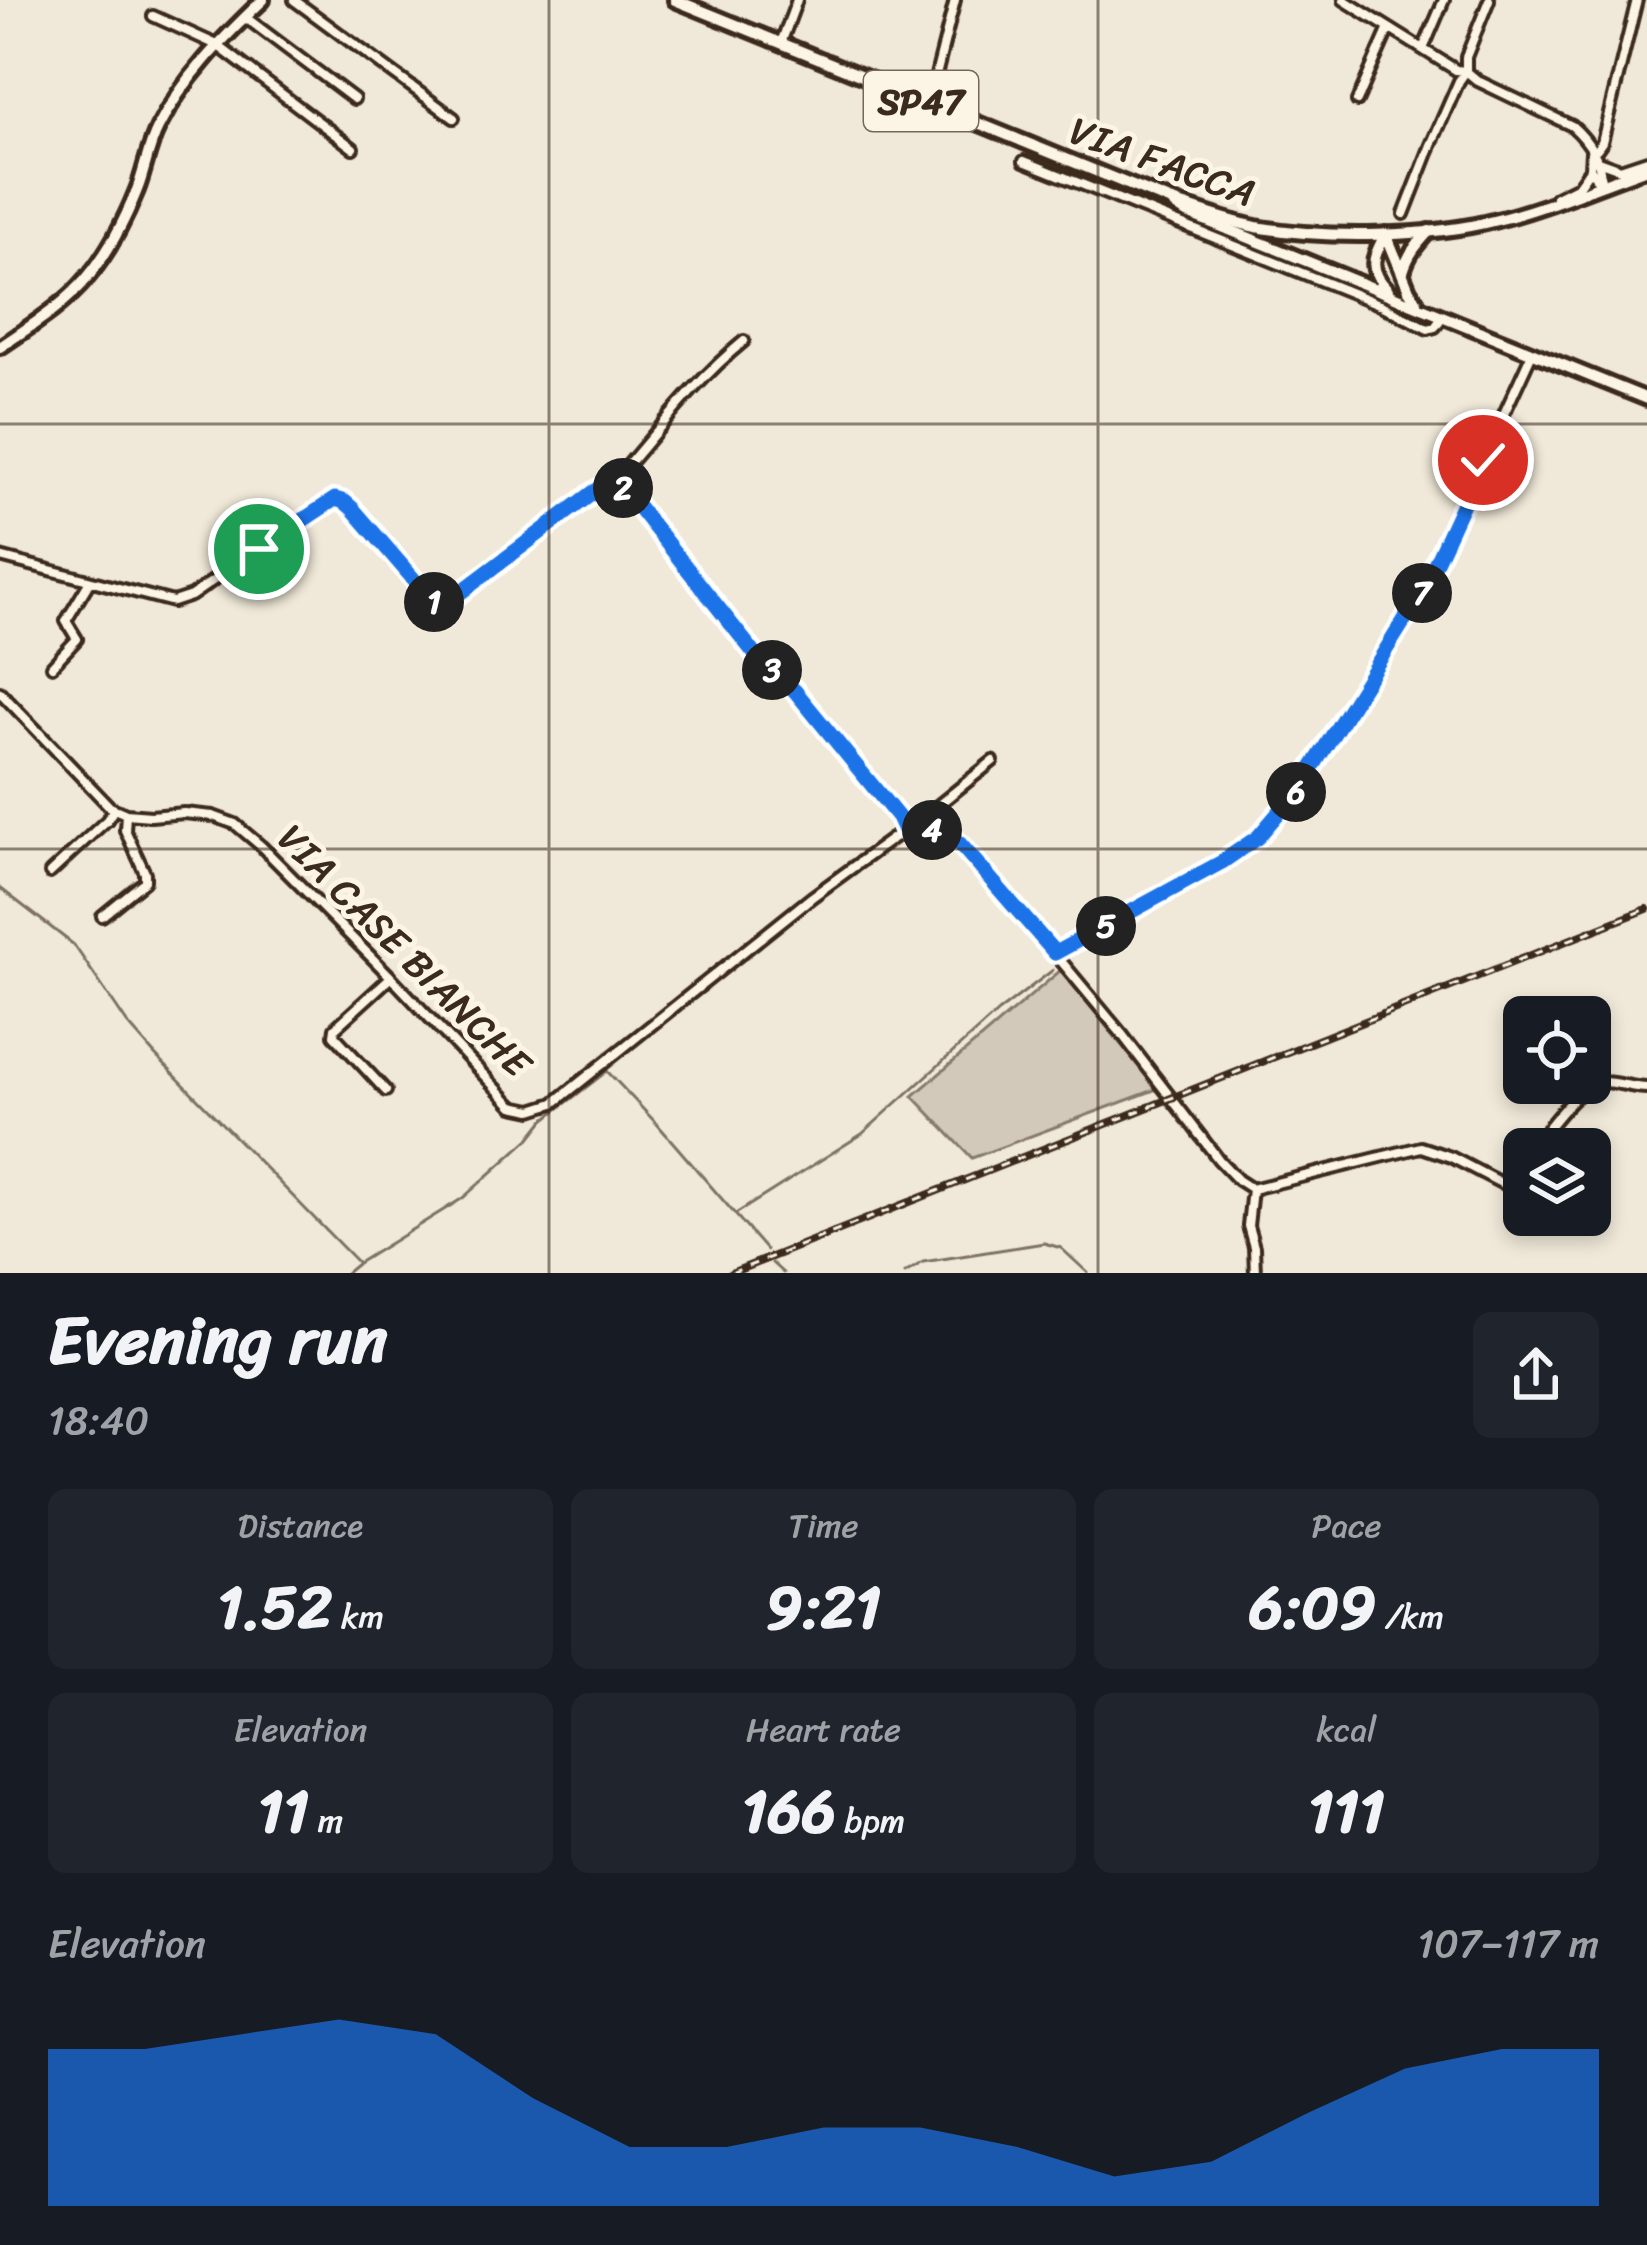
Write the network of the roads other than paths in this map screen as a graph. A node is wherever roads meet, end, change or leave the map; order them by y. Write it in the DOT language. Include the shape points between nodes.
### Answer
graph roads {
  1 [pos="263,0"];
  2 [pos="294,0"];
  3 [pos="675,0"];
  4 [pos="797,0"];
  5 [pos="955,0"];
  6 [pos="1344,0"];
  7 [pos="1444,0"];
  8 [pos="1489,0"];
  9 [pos="1637,0"];
  10 [pos="153,16"];
  11 [pos="245,17"];
  12 [pos="1389,28"];
  13 [pos="781,44"];
  14 [pos="217,45"];
  15 [pos="1423,49"];
  16 [pos="1466,71"];
  17 [pos="354,98"];
  18 [pos="1357,101"];
  19 [pos="929,104"];
  20 [pos="454,118"];
  21 [pos="353,148"];
  22 [pos="1593,160"];
  23 [pos="1024,161"];
  24 [pos="1647,164"];
  25 [pos="1600,184"];
  26 [pos="1167,200"];
  27 [pos="1518,213"];
  28 [pos="1404,214"];
  29 [pos="1429,231"];
  30 [pos="1386,234"];
  31 [pos="1402,276"];
  32 [pos="1395,296"];
  33 [pos="1418,305"];
  34 [pos="1443,316"];
  35 [pos="744,341"];
  36 [pos="0,347"];
  37 [pos="1532,352"];
  38 [pos="1647,399"];
  39 [pos="616,479"];
  40 [pos="0,557"];
  41 [pos="90,581"];
  42 [pos="52,666"];
  43 [pos="0,692"];
  44 [pos="993,761"];
  45 [pos="114,808"];
  46 [pos="931,811"];
  47 [pos="126,814"];
  48 [pos="909,829"];
  49 [pos="950,835"];
  50 [pos="50,873"];
  51 [pos="102,916"];
  52 [pos="1055,953"];
  53 [pos="391,977"];
  54 [pos="1647,1088"];
  55 [pos="386,1090"];
  56 [pos="1550,1128"];
  57 [pos="1503,1181"];
  58 [pos="1252,1189"];
  59 [pos="1255,1273"];
  1 -- 11 [label="main road"];
  2 -- 20 [label="street"];
  3 -- 13 [label="main road, VIA FACCA / SP47"];
  4 -- 13 [label="street"];
  5 -- 19 [label="street"];
  6 -- 12 [label="street"];
  7 -- 15 [label="street"];
  8 -- 16 [label="street"];
  9 -- 22 [label="street"];
  10 -- 14 [label="street"];
  11 -- 14 [label="main road"];
  11 -- 17 [label="street"];
  12 -- 15 [label="street"];
  12 -- 18 [label="street"];
  13 -- 19 [label="main road, VIA FACCA / SP47"];
  14 -- 21 [label="street"];
  14 -- 36 [label="main road" via="157,130 137,190 86,280"];
  15 -- 16 [label="street"];
  16 -- 22 [label="street" via="1572,125"];
  16 -- 28 [label="street"];
  19 -- 26 [label="main road, VIA FACCA / SP47"];
  22 -- 24 [label="street" via="1620,169"];
  22 -- 25 [label="street"];
  22 -- 27 [label="street" via="1578,186"];
  23 -- 34 [label="street" via="1428,329"];
  24 -- 25 [label="main road, SP47"];
  25 -- 27 [label="main road, SP47"];
  26 -- 30 [label="main road, VIA FACCA / SP47" via="1257,227"];
  26 -- 32 [label="main road"];
  27 -- 29 [label="main road, SP47"];
  29 -- 30 [label="main road, SP47"];
  29 -- 31 [label="main road"];
  30 -- 31 [label="main road"];
  30 -- 32 [label="main road" via="1373,272"];
  31 -- 33 [label="main road"];
  32 -- 33 [label="main road"];
  33 -- 34 [label="main road"];
  34 -- 37 [label="main road"];
  35 -- 39 [label="street"];
  37 -- 38 [label="main road"];
  37 -- 52 [label="street" via="1422,592 1299,789 1258,837 1222,862"];
  39 -- 41 [label="street" via="444,605 335,499 191,596 173,602"];
  39 -- 48 [label="street"];
  40 -- 41 [label="street"];
  41 -- 42 [label="street" via="66,621 77,639"];
  43 -- 45 [label="street, VIA CASE BIANCHE"];
  44 -- 46 [label="street, VIA CASE BIANCHE"];
  45 -- 47 [label="street, VIA CASE BIANCHE"];
  45 -- 50 [label="street"];
  46 -- 48 [label="street, VIA CASE BIANCHE"];
  46 -- 49 [label="street"];
  47 -- 51 [label="street" via="124,830 145,881"];
  47 -- 53 [label="street, VIA CASE BIANCHE" via="184,813 235,824"];
  48 -- 49 [label="street"];
  48 -- 53 [label="street, VIA CASE BIANCHE" via="554,1103 532,1110 513,1106"];
  49 -- 52 [label="street"];
  52 -- 58 [label="street"];
  53 -- 55 [label="street" via="334,1035"];
  54 -- 56 [label="street" via="1589,1086"];
  57 -- 58 [label="street" via="1421,1147"];
  58 -- 59 [label="street"];
}
